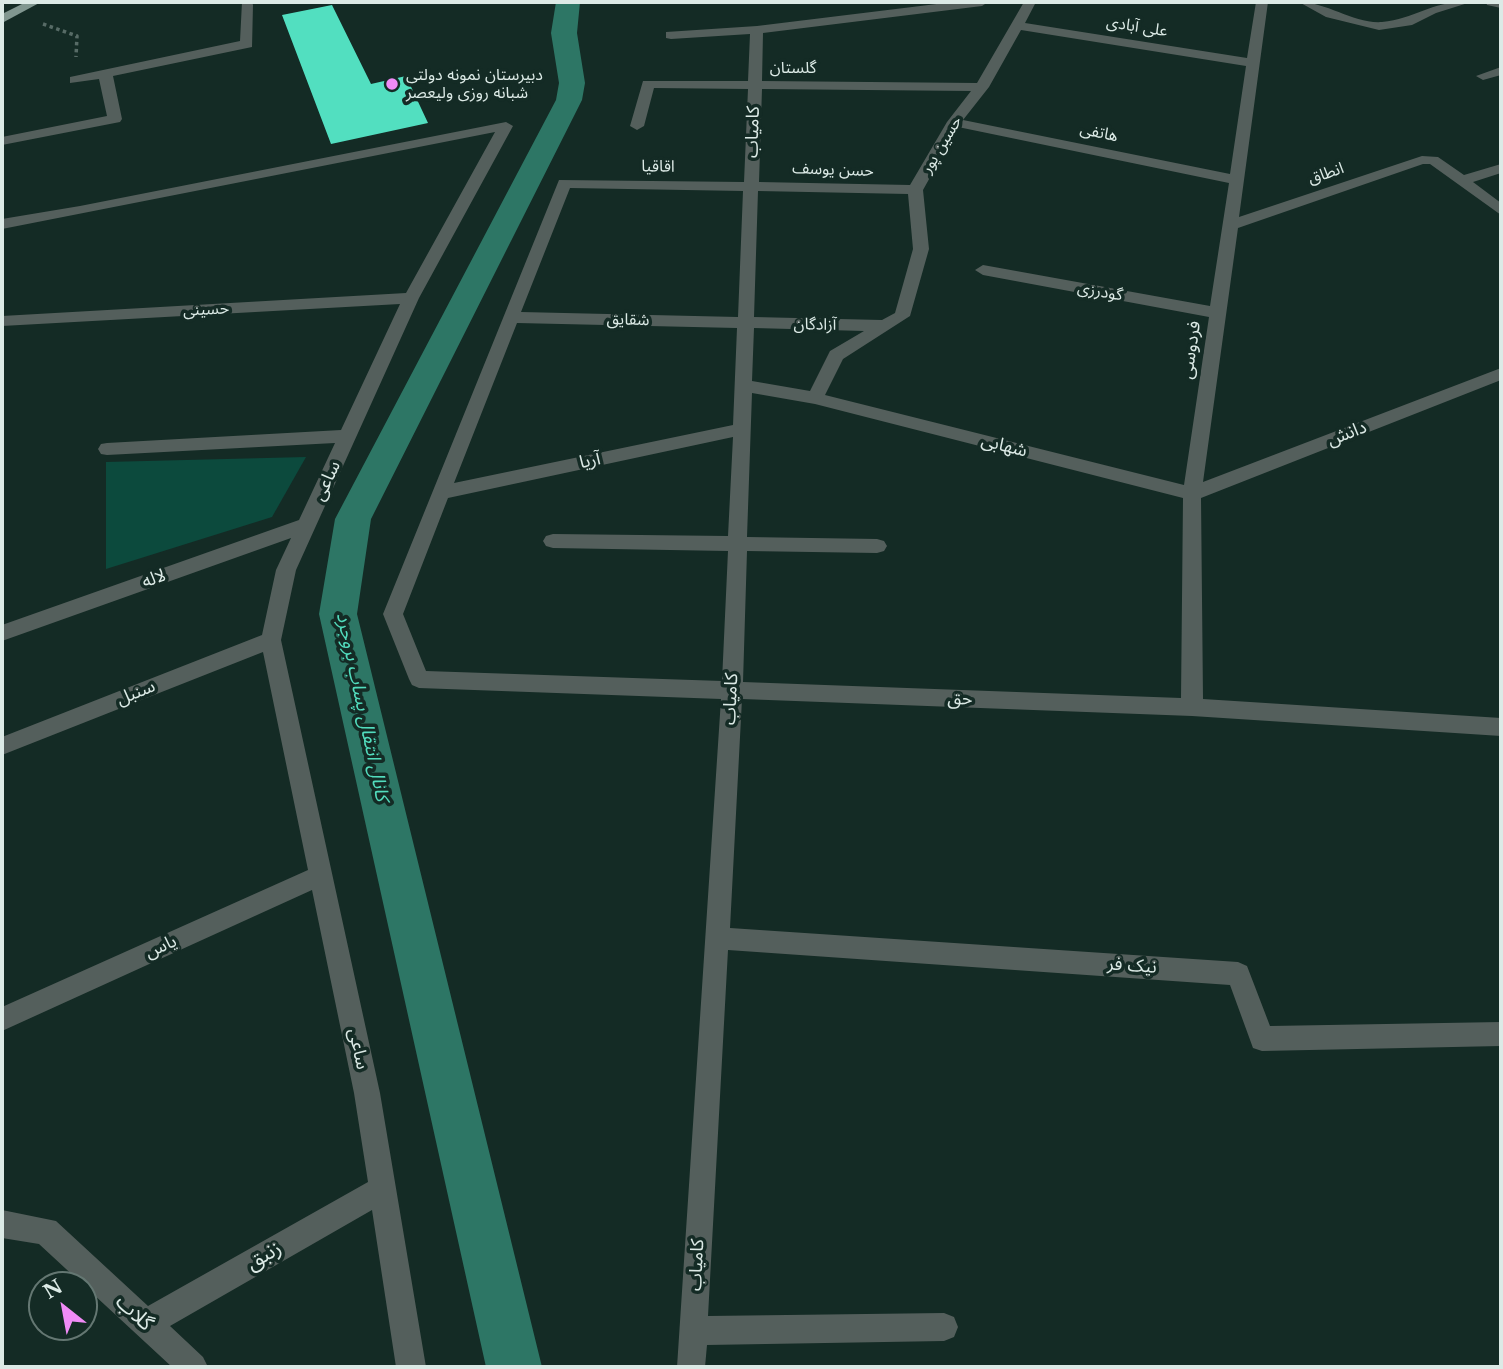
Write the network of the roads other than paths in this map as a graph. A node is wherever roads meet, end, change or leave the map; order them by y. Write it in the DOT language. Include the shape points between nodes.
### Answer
graph roads {
  1 [pos="35,2"];
  2 [pos="982,2"];
  3 [pos="1030,2"];
  4 [pos="1262,2"];
  5 [pos="1305,2"];
  6 [pos="1465,2"];
  7 [pos="1492,2"];
  8 [pos="1501,4"];
  9 [pos="247,5"];
  10 [pos="7,16"];
  11 [pos="1015,25"];
  12 [pos="757,30"];
  13 [pos="671,35"];
  14 [pos="1254,64"];
  15 [pos="1501,71"];
  16 [pos="105,74"];
  17 [pos="1483,76"];
  18 [pos="75,80"];
  19 [pos="755,85"];
  20 [pos="982,87"];
  21 [pos="954,122"];
  22 [pos="637,126"];
  23 [pos="2,141"];
  24 [pos="1501,168"];
  25 [pos="1237,180"];
  26 [pos="1462,181"];
  27 [pos="751,185"];
  28 [pos="915,190"];
  29 [pos="1501,210"];
  30 [pos="2,224"];
  31 [pos="1230,225"];
  32 [pos="983,270"];
  33 [pos="411,298"];
  34 [pos="1217,313"];
  35 [pos="510,317"];
  36 [pos="2,321"];
  37 [pos="746,324"];
  38 [pos="884,326"];
  39 [pos="1501,374"];
  40 [pos="743,385"];
  41 [pos="815,398"];
  42 [pos="742,429"];
  43 [pos="348,436"];
  44 [pos="107,449"];
  45 [pos="439,494"];
  46 [pos="1192,494"];
  47 [pos="307,525"];
  48 [pos="553,541"];
  49 [pos="737,545"];
  50 [pos="877,546"];
  51 [pos="2,634"];
  52 [pos="271,640"];
  53 [pos="732,692"];
  54 [pos="1192,707"];
  55 [pos="1501,727"];
  56 [pos="2,746"];
  57 [pos="321,875"];
  58 [pos="717,938"];
  59 [pos="2,1019"];
  60 [pos="1501,1034"];
  61 [pos="382,1189"];
  62 [pos="2,1224"];
  63 [pos="145,1324"];
  64 [pos="944,1326"];
  65 [pos="693,1331"];
  66 [pos="192,1367"];
  67 [pos="411,1367"];
  68 [pos="691,1367"];
  1 -- 10 [label="main road"];
  2 -- 12 [label="street"];
  3 -- 11 [label="street, حسین پور"];
  4 -- 14 [label="street, فردوسی"];
  5 -- 6 [label="street" via="1379,26 1407,22"];
  7 -- 8 [label="street"];
  9 -- 16 [label="street" via="247,44"];
  11 -- 14 [label="street, علی آبادی"];
  11 -- 20 [label="street, حسین پور"];
  12 -- 13 [label="street"];
  12 -- 19 [label="street, کامیاب"];
  14 -- 25 [label="street, فردوسی"];
  15 -- 17 [label="street"];
  16 -- 18 [label="street"];
  16 -- 23 [label="street" via="115,119"];
  19 -- 20 [label="street, گلستان"];
  19 -- 22 [label="street, گلستان" via="648,83"];
  19 -- 27 [label="street, کامیاب"];
  20 -- 21 [label="street, حسین پور"];
  21 -- 25 [label="street, هاتفی"];
  21 -- 28 [label="street, حسین پور"];
  24 -- 26 [label="street"];
  25 -- 31 [label="street, فردوسی"];
  26 -- 29 [label="street"];
  26 -- 31 [label="street, انطاق" via="1433,160 1422,160"];
  27 -- 28 [label="street, حسن یوسف"];
  27 -- 35 [label="street, اقاقیا" via="564,183"];
  27 -- 37 [label="street, کامیاب"];
  28 -- 38 [label="street, حسین پور" via="921,249 902,316"];
  30 -- 33 [label="street, ساعی" via="506,127"];
  31 -- 34 [label="street, فردوسی"];
  32 -- 34 [label="street, گودرزی"];
  33 -- 36 [label="street, حسینی"];
  33 -- 43 [label="street, ساعی"];
  34 -- 46 [label="street, فردوسی"];
  35 -- 37 [label="street, شقایق"];
  35 -- 45 [label="street"];
  37 -- 38 [label="street, آزادگان"];
  37 -- 40 [label="street, کامیاب"];
  38 -- 41 [label="street, حسین پور" via="836,355"];
  39 -- 46 [label="street, دانش"];
  40 -- 41 [label="street"];
  40 -- 42 [label="street, کامیاب"];
  41 -- 46 [label="street, شهابی"];
  42 -- 45 [label="street, آریا"];
  42 -- 49 [label="street, کامیاب"];
  43 -- 44 [label="street"];
  43 -- 47 [label="street, ساعی"];
  45 -- 53 [label="street, حق" via="393,614 419,679"];
  46 -- 54 [label="street, فردوسی"];
  47 -- 51 [label="street, لاله"];
  47 -- 52 [label="street, ساعی" via="286,570"];
  48 -- 49 [label="street"];
  49 -- 50 [label="street"];
  49 -- 53 [label="street, کامیاب"];
  52 -- 56 [label="street, سنبل"];
  52 -- 57 [label="street, ساعی"];
  53 -- 54 [label="street, حق"];
  53 -- 58 [label="street, کامیاب"];
  54 -- 55 [label="street, حق"];
  57 -- 59 [label="street, یاس"];
  57 -- 61 [label="street, ساعی" via="367,1093"];
  58 -- 60 [label="street, نیک فر" via="1238,974 1262,1039"];
  58 -- 65 [label="street, کامیاب"];
  61 -- 63 [label="street, زنبق"];
  61 -- 67 [label="street, ساعی"];
  62 -- 63 [label="street, گلاب" via="46,1231"];
  63 -- 66 [label="street, گلاب"];
  64 -- 65 [label="street"];
  65 -- 68 [label="street, کامیاب"];
}
